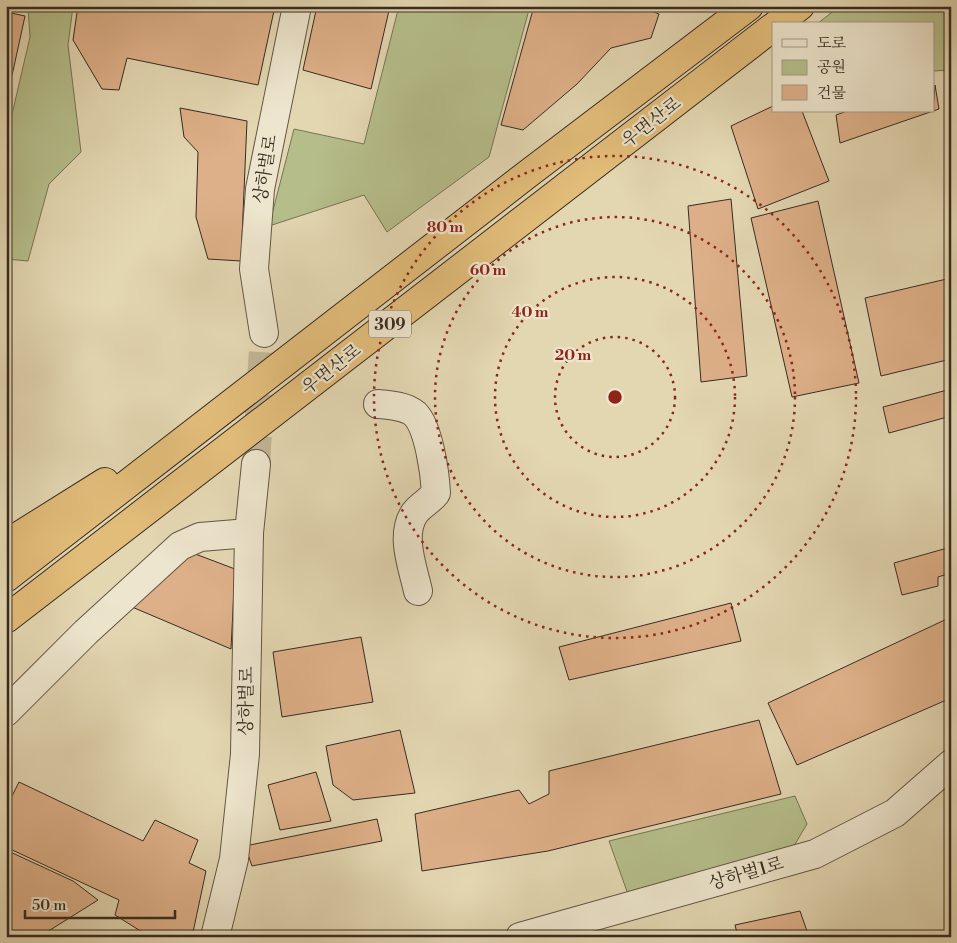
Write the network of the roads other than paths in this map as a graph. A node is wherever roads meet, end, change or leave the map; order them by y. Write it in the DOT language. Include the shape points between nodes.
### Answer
graph roads {
  1 [pos="298,6"];
  2 [pos="749,6"];
  3 [pos="800,6"];
  4 [pos="780,22"];
  5 [pos="772,28"];
  6 [pos="264,332"];
  7 [pos="240,398"];
  8 [pos="378,404"];
  9 [pos="256,464"];
  10 [pos="249,533"];
  11 [pos="6,544"];
  12 [pos="6,578"];
  13 [pos="418,591"];
  14 [pos="6,619"];
  15 [pos="6,712"];
  16 [pos="951,764"];
  17 [pos="215,937"];
  18 [pos="520,937"];
  1 -- 6 [label="street, 상하벌로" via="260,190 254,268"];
  2 -- 7 [label="highway, 우면산로 / 309"];
  3 -- 4 [label="highway"];
  5 -- 14 [label="highway, 우면산로 / 309"];
  7 -- 11 [label="highway"];
  7 -- 12 [label="highway, 우면산로 / 309"];
  8 -- 13 [label="street" via="400,407 415,414 422,424 435,473 436,493 415,512 408,526 409,551"];
  9 -- 10 [label="street, 상하벌로"];
  10 -- 15 [label="street" via="200,537 180,546 86,632"];
  10 -- 17 [label="street, 상하벌로" via="246,754 234,859"];
  16 -- 18 [label="street, 상하벌1로" via="895,813 815,854"];
}
